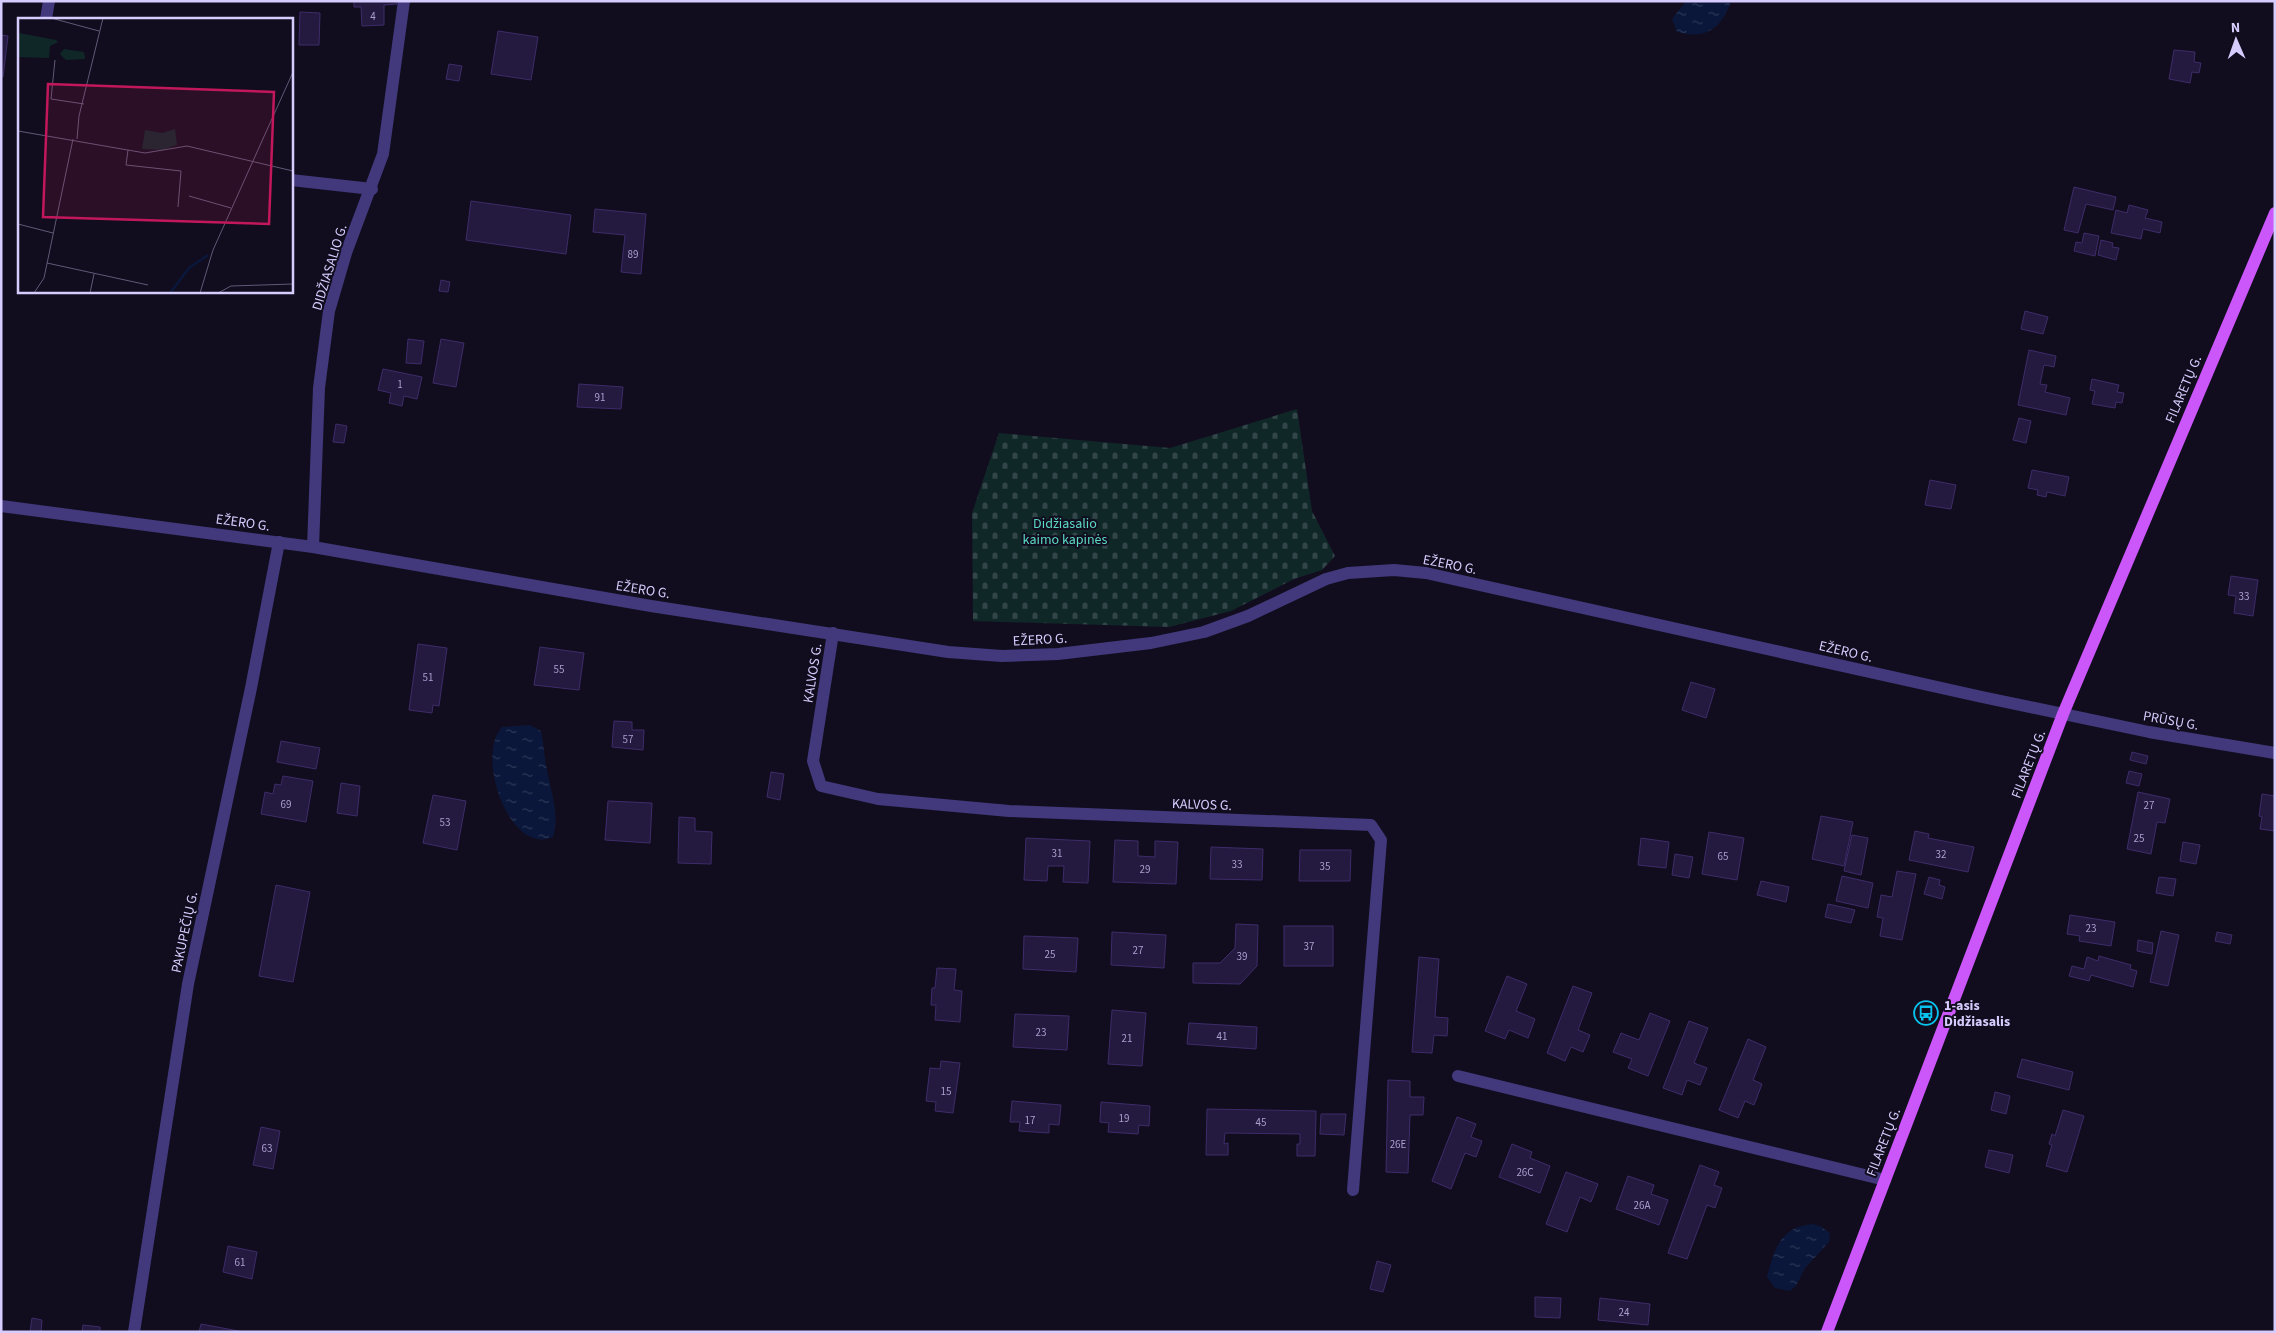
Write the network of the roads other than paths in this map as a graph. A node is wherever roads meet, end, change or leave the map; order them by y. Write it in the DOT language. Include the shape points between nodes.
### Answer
graph roads {
  1 [pos="49,1"];
  2 [pos="404,1"];
  3 [pos="46,18"];
  4 [pos="292,180"];
  5 [pos="372,189"];
  6 [pos="2275,213"];
  7 [pos="1,506"];
  8 [pos="279,542"];
  9 [pos="313,547"];
  10 [pos="833,633"];
  11 [pos="2063,714"];
  12 [pos="2275,752"];
  13 [pos="1458,1076"];
  14 [pos="1885,1180"];
  15 [pos="1354,1190"];
  16 [pos="134,1332"];
  17 [pos="1827,1332"];
  1 -- 3 [label="street"];
  2 -- 5 [label="street, DIDŽIASALIO G." via="383,154"];
  4 -- 5 [label="street"];
  5 -- 9 [label="street, DIDŽIASALIO G." via="346,253 329,311 318,388"];
  6 -- 11 [label="main road, FILARETŲ G."];
  7 -- 8 [label="street, EŽERO G."];
  8 -- 9 [label="street, EŽERO G."];
  8 -- 16 [label="street, PAKUPEČIŲ G." via="188,984"];
  9 -- 10 [label="street, EŽERO G." via="651,606"];
  10 -- 11 [label="street, EŽERO G." via="948,652 1002,656 1058,654 1152,643 1204,632 1248,616 1326,579 1348,573 1394,570 1426,573"];
  10 -- 15 [label="street, KALVOS G." via="813,762 821,786 878,800 1009,811 1371,825 1380,840"];
  11 -- 12 [label="street, PRŪSŲ G." via="2149,732"];
  11 -- 14 [label="main road, FILARETŲ G."];
  13 -- 14 [label="street"];
  14 -- 17 [label="main road, FILARETŲ G."];
}
